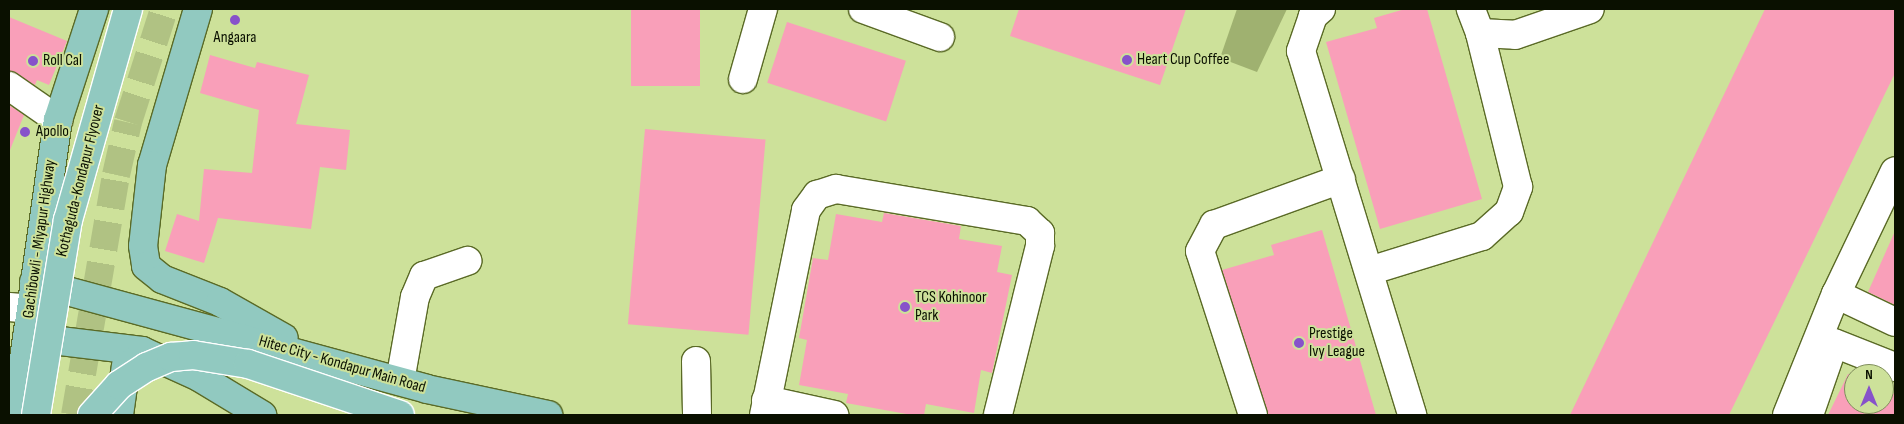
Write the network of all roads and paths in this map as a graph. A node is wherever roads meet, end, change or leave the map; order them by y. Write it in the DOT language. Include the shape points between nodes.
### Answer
graph roads {
  1 [pos="94,9"];
  2 [pos="128,9"];
  3 [pos="198,9"];
  4 [pos="762,9"];
  5 [pos="863,9"];
  6 [pos="1321,9"];
  7 [pos="1590,9"];
  8 [pos="1476,21"];
  9 [pos="940,37"];
  10 [pos="743,79"];
  11 [pos="9,86"];
  12 [pos="58,120"];
  13 [pos="1895,171"];
  14 [pos="1341,179"];
  15 [pos="467,261"];
  16 [pos="1369,272"];
  17 [pos="34,282"];
  18 [pos="1836,294"];
  19 [pos="20,308"];
  20 [pos="137,310"];
  21 [pos="1895,322"];
  22 [pos="28,337"];
  23 [pos="129,347"];
  24 [pos="324,359"];
  25 [pos="696,361"];
  26 [pos="1895,367"];
  27 [pos="400,381"];
  28 [pos="765,408"];
  29 [pos="255,410"];
  30 [pos="16,415"];
  31 [pos="36,415"];
  32 [pos="92,415"];
  33 [pos="119,415"];
  34 [pos="220,415"];
  35 [pos="400,415"];
  36 [pos="548,415"];
  37 [pos="697,415"];
  38 [pos="834,415"];
  39 [pos="998,415"];
  40 [pos="1252,415"];
  41 [pos="1412,415"];
  42 [pos="1787,415"];
  43 [pos="1809,415"];
  1 -- 12 [label="main road, Gachibowli - Miyapur Highway"];
  2 -- 31 [label="main road, Kothaguda-Kondapur Flyover, bridge" via="68,220"];
  3 -- 24 [label="main road" via="152,165 143,246 146,266 162,279 220,302"];
  4 -- 10 [label="street"];
  5 -- 9 [label="street"];
  6 -- 14 [label="street" via="1313,16 1301,51"];
  7 -- 8 [label="street" via="1515,35"];
  8 -- 16 [label="street" via="1518,187 1509,212 1482,236"];
  11 -- 12 [label="street"];
  12 -- 17 [label="main road, Gachibowli - Miyapur Highway"];
  13 -- 18 [label="street"];
  14 -- 16 [label="street"];
  14 -- 40 [label="street" via="1214,224 1200,250"];
  15 -- 27 [label="street" via="424,276 415,297"];
  16 -- 41 [label="street"];
  17 -- 19 [label="main road, Gachibowli - Miyapur Highway"];
  17 -- 20 [label="main road, Hitec City - Kondapur Main Road"];
  18 -- 21 [label="street"];
  18 -- 42 [label="street"];
  19 -- 22 [label="main road, Gachibowli - Miyapur Highway"];
  20 -- 23 [label="main road"];
  20 -- 24 [label="main road, Hitec City - Kondapur Main Road"];
  22 -- 23 [label="main road"];
  22 -- 30 [label="main road, Gachibowli - Miyapur Highway"];
  23 -- 29 [label="main road" via="199,377"];
  23 -- 33 [label="main road"];
  24 -- 27 [label="main road, Hitec City - Kondapur Main Road"];
  25 -- 37 [label="street"];
  26 -- 43 [label="street" via="1834,343"];
  27 -- 36 [label="main road, Hitec City - Kondapur Main Road"];
  28 -- 38 [label="street"];
  28 -- 39 [label="street" via="806,210 817,195 836,188 1027,221 1040,232 1040,246"];
  29 -- 34 [label="main road"];
  32 -- 35 [label="main road, bridge" via="119,385 147,366 171,357 193,355 248,364"];
}
